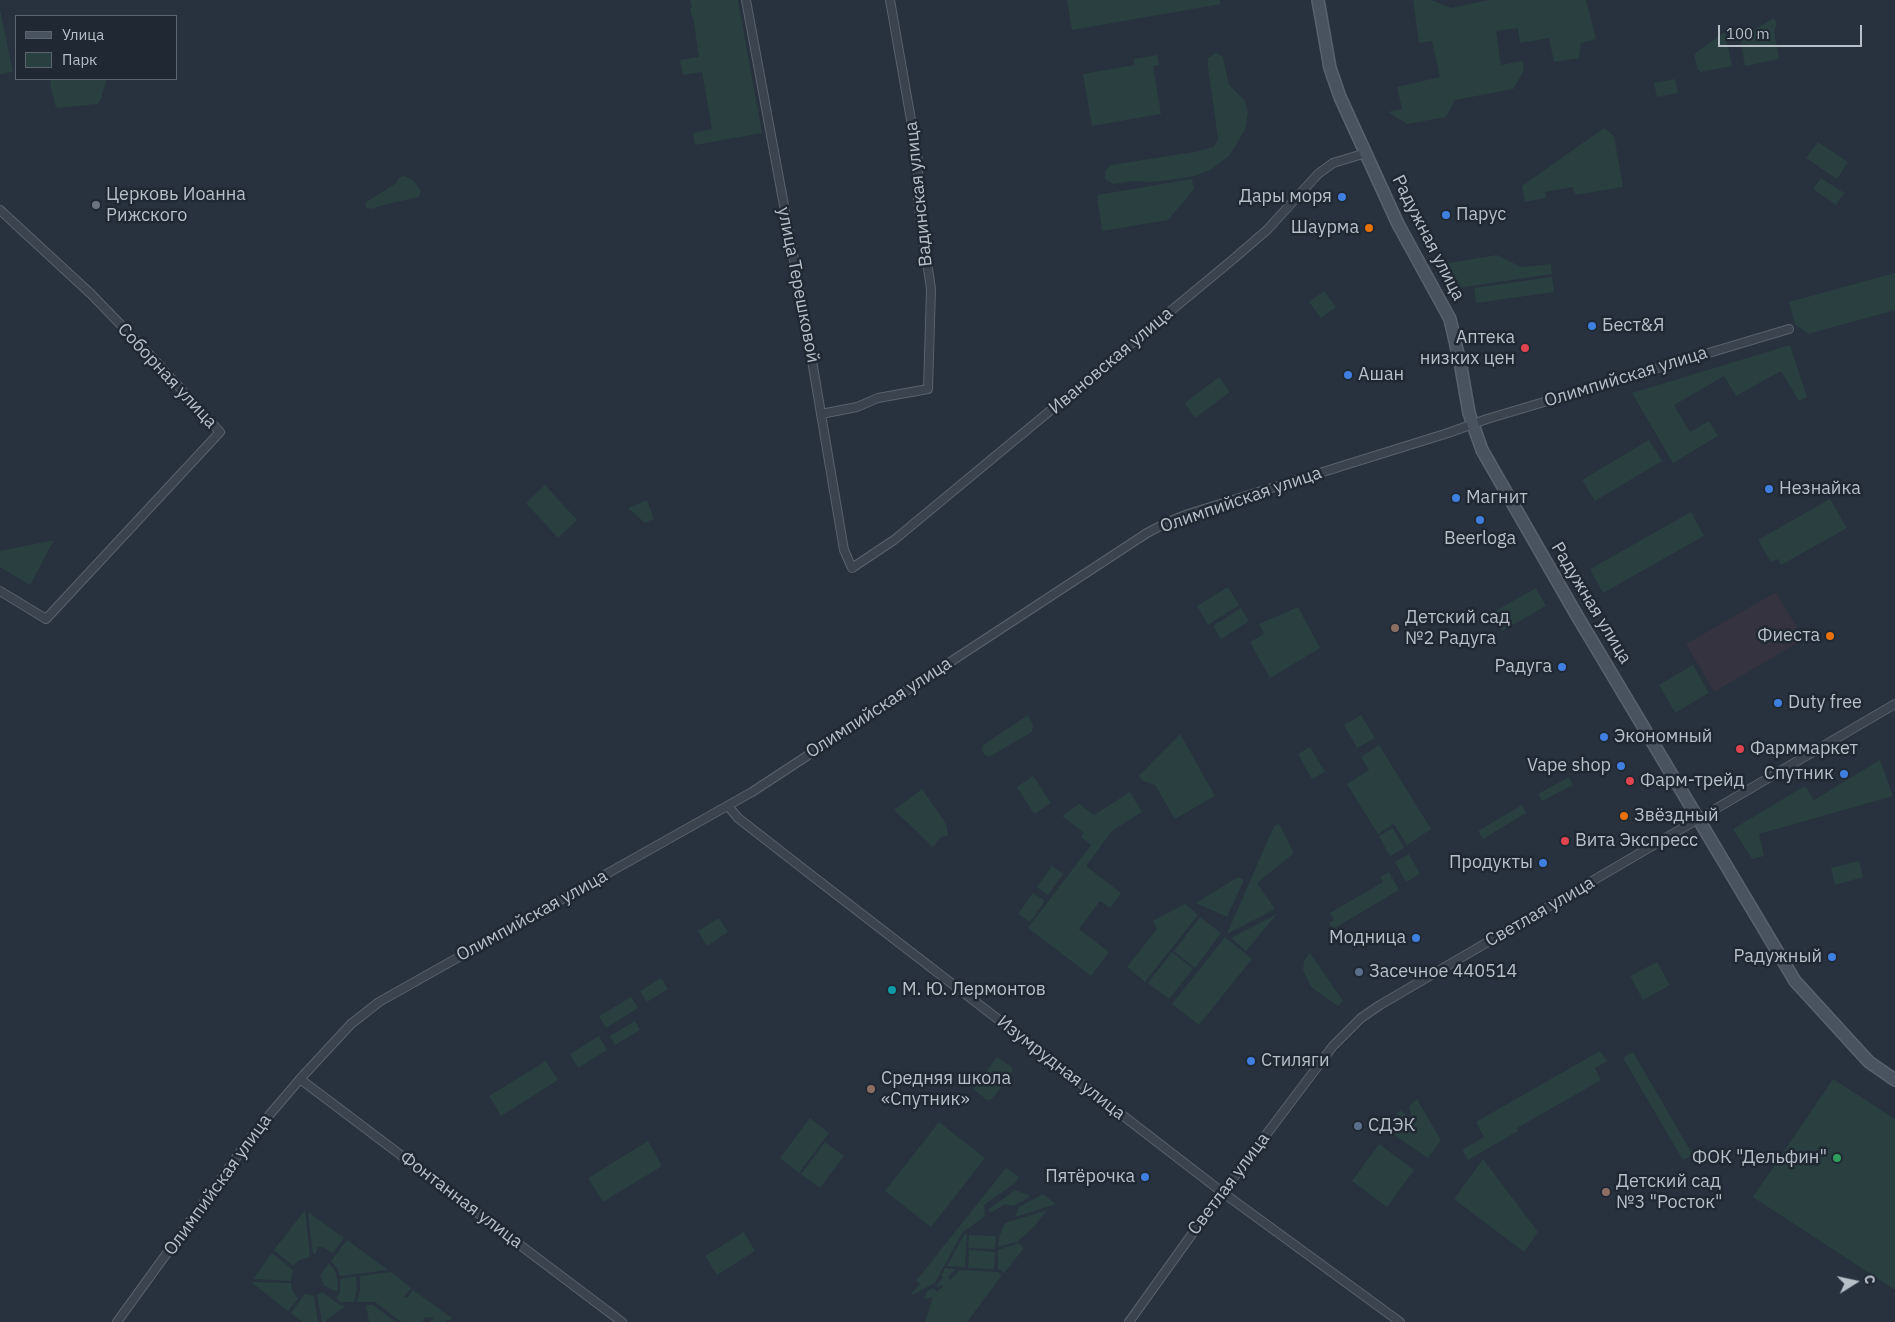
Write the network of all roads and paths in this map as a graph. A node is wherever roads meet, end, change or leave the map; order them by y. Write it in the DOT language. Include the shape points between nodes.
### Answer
graph roads {
  1 [pos="746,0"];
  2 [pos="890,0"];
  3 [pos="1318,0"];
  4 [pos="1366,154"];
  5 [pos="0,210"];
  6 [pos="1789,329"];
  7 [pos="821,414"];
  8 [pos="1472,426"];
  9 [pos="852,568"];
  10 [pos="0,591"];
  11 [pos="1895,704"];
  12 [pos="728,806"];
  13 [pos="1699,819"];
  14 [pos="300,1079"];
  15 [pos="1895,1080"];
  16 [pos="1222,1192"];
  17 [pos="117,1322"];
  18 [pos="622,1322"];
  19 [pos="1129,1322"];
  20 [pos="1400,1322"];
  1 -- 7 [label="street, улица Терешковой"];
  2 -- 7 [label="street, Вадинская улица" via="918,160 918,201 931,288 928,389 878,398 858,407"];
  3 -- 4 [label="main road, Радужная улица" via="1330,68"];
  4 -- 8 [label="main road, Радужная улица" via="1398,224 1450,319"];
  4 -- 9 [label="street, Ивановская улица" via="1333,163 1318,174 1267,230 1209,280 894,540"];
  5 -- 10 [label="street, Соборная улица" via="91,294 220,432 46,619"];
  6 -- 8 [label="street, Олимпийская улица"];
  7 -- 9 [label="street, улица Терешковой" via="844,550"];
  8 -- 12 [label="street, Олимпийская улица" via="1168,522"];
  8 -- 13 [label="main road, Радужная улица" via="1482,450 1531,536"];
  11 -- 13 [label="street, Светлая улица"];
  12 -- 14 [label="street, Олимпийская улица" via="379,1002 352,1024"];
  12 -- 16 [label="street, Изумрудная улица" via="738,818 807,872"];
  13 -- 15 [label="main road, Радужная улица" via="1795,981 1869,1062"];
  13 -- 16 [label="street, Светлая улица" via="1361,1018 1333,1046"];
  14 -- 17 [label="street, Олимпийская улица" via="254,1134"];
  14 -- 18 [label="street, Фонтанная улица"];
  16 -- 19 [label="street, Светлая улица"];
  16 -- 20 [label="street, Изумрудная улица"];
}
